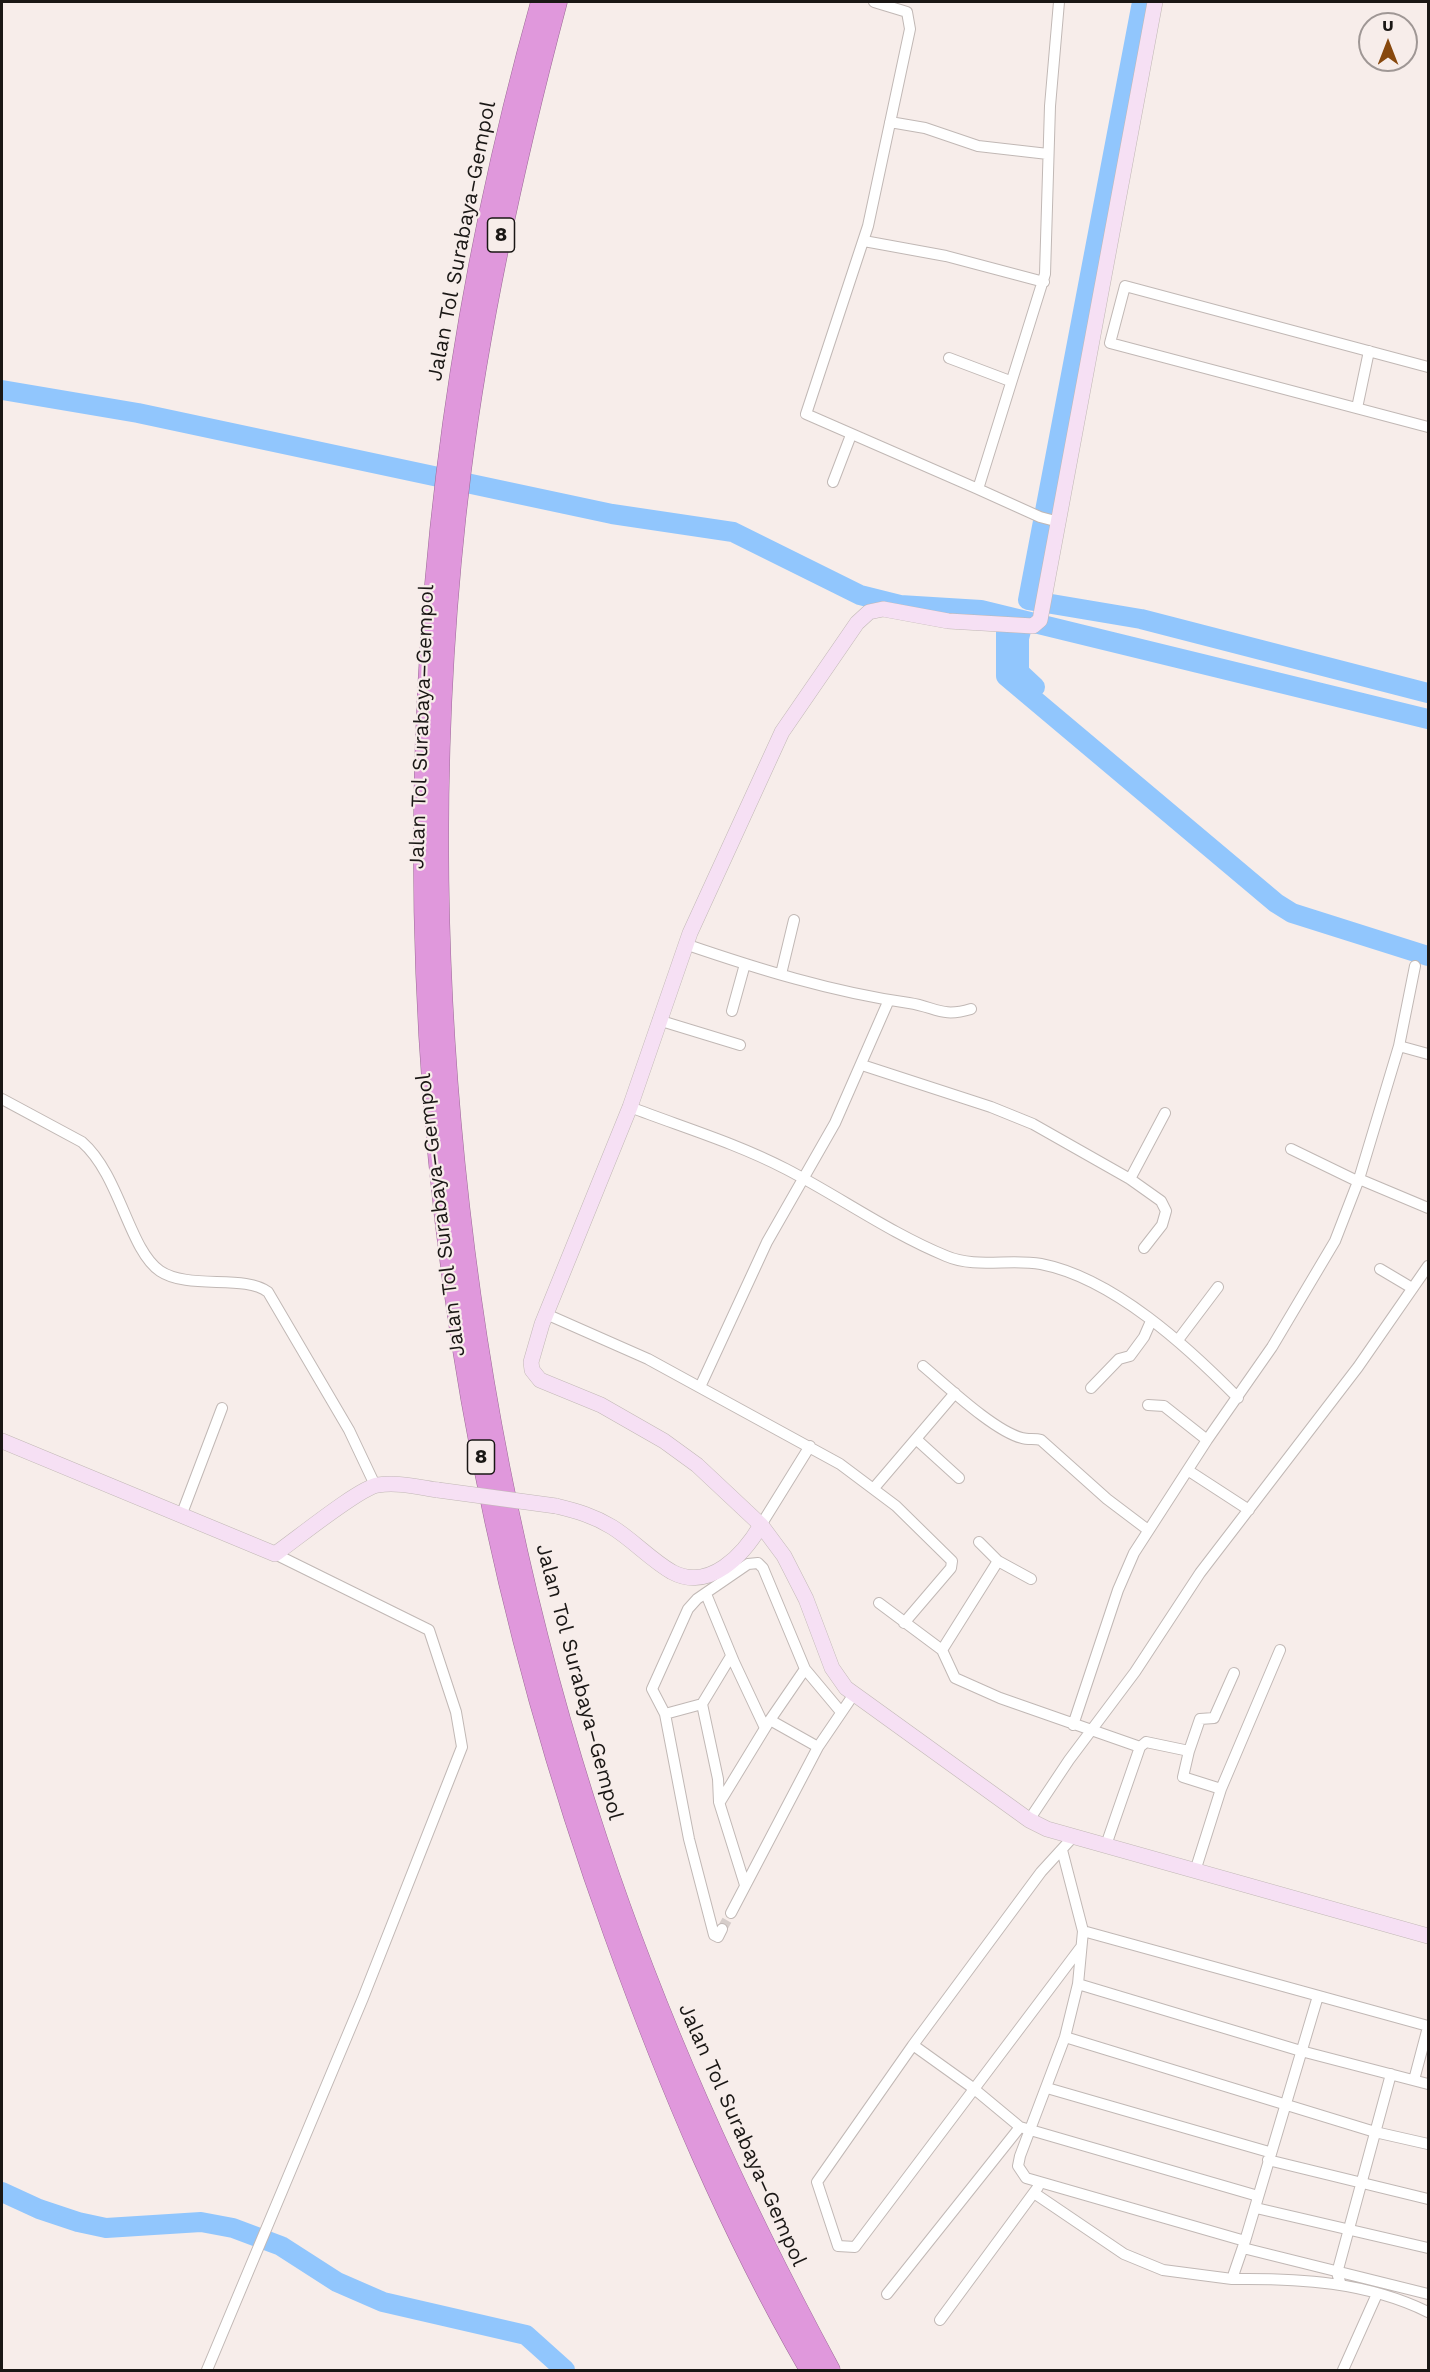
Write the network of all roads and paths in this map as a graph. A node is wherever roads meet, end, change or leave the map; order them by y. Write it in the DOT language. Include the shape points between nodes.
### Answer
graph roads {
  1 [pos="541,2"];
  2 [pos="557,2"];
  3 [pos="874,2"];
  4 [pos="1059,2"];
  5 [pos="1155,2"];
  6 [pos="890,122"];
  7 [pos="1048,154"];
  8 [pos="864,241"];
  9 [pos="1044,282"];
  10 [pos="1369,351"];
  11 [pos="949,358"];
  12 [pos="1428,367"];
  13 [pos="1010,381"];
  14 [pos="1357,408"];
  15 [pos="1428,427"];
  16 [pos="851,435"];
  17 [pos="452,479"];
  18 [pos="833,482"];
  19 [pos="978,489"];
  20 [pos="1056,521"];
  21 [pos="794,920"];
  22 [pos="685,944"];
  23 [pos="746,964"];
  24 [pos="1415,966"];
  25 [pos="781,974"];
  26 [pos="888,1002"];
  27 [pos="971,1009"];
  28 [pos="732,1011"];
  29 [pos="658,1020"];
  30 [pos="740,1045"];
  31 [pos="1399,1046"];
  32 [pos="1428,1053"];
  33 [pos="862,1065"];
  34 [pos="2,1099"];
  35 [pos="630,1107"];
  36 [pos="1165,1113"];
  37 [pos="1291,1149"];
  38 [pos="804,1179"];
  39 [pos="1130,1179"];
  40 [pos="1358,1180"];
  41 [pos="1428,1208"];
  42 [pos="1144,1248"];
  43 [pos="1428,1266"];
  44 [pos="1380,1269"];
  45 [pos="1218,1287"];
  46 [pos="1412,1288"];
  47 [pos="546,1314"];
  48 [pos="1151,1321"];
  49 [pos="1178,1340"];
  50 [pos="923,1366"];
  51 [pos="700,1387"];
  52 [pos="1091,1388"];
  53 [pos="955,1393"];
  54 [pos="1238,1398"];
  55 [pos="1148,1405"];
  56 [pos="222,1408"];
  57 [pos="916,1439"];
  58 [pos="1207,1440"];
  59 [pos="2,1441"];
  60 [pos="810,1446"];
  61 [pos="1189,1471"];
  62 [pos="959,1478"];
  63 [pos="375,1485"];
  64 [pos="874,1488"];
  65 [pos="184,1509"];
  66 [pos="1250,1510"];
  67 [pos="761,1525"];
  68 [pos="1148,1530"];
  69 [pos="979,1542"];
  70 [pos="275,1554"];
  71 [pos="998,1561"];
  72 [pos="1031,1579"];
  73 [pos="706,1594"];
  74 [pos="879,1603"];
  75 [pos="904,1623"];
  76 [pos="942,1650"];
  77 [pos="1280,1650"];
  78 [pos="731,1656"];
  79 [pos="805,1669"];
  80 [pos="1234,1673"];
  81 [pos="854,1694"];
  82 [pos="702,1704"];
  83 [pos="841,1712"];
  84 [pos="665,1714"];
  85 [pos="768,1724"];
  86 [pos="1073,1725"];
  87 [pos="1091,1731"];
  88 [pos="818,1748"];
  89 [pos="1140,1748"];
  90 [pos="1189,1751"];
  91 [pos="1221,1789"];
  92 [pos="720,1802"];
  93 [pos="1029,1820"];
  94 [pos="1073,1838"];
  95 [pos="1106,1845"];
  96 [pos="1062,1850"];
  97 [pos="1196,1868"];
  98 [pos="745,1885"];
  99 [pos="731,1913"];
  100 [pos="722,1929"];
  101 [pos="1083,1931"];
  102 [pos="1428,1936"];
  103 [pos="1081,1947"];
  104 [pos="1078,1984"];
  105 [pos="1318,1996"];
  106 [pos="1428,2027"];
  107 [pos="1065,2037"];
  108 [pos="913,2045"];
  109 [pos="1301,2051"];
  110 [pos="1391,2074"];
  111 [pos="1414,2080"];
  112 [pos="1428,2084"];
  113 [pos="973,2088"];
  114 [pos="1047,2088"];
  115 [pos="1285,2103"];
  116 [pos="1025,2128"];
  117 [pos="1375,2132"];
  118 [pos="1428,2144"];
  119 [pos="1269,2156"];
  120 [pos="1043,2181"];
  121 [pos="1361,2182"];
  122 [pos="1034,2193"];
  123 [pos="1258,2196"];
  124 [pos="1428,2199"];
  125 [pos="1256,2208"];
  126 [pos="1348,2228"];
  127 [pos="1244,2245"];
  128 [pos="1428,2248"];
  129 [pos="1337,2273"];
  130 [pos="1232,2279"];
  131 [pos="1341,2284"];
  132 [pos="887,2294"];
  133 [pos="1377,2294"];
  134 [pos="1428,2294"];
  135 [pos="1428,2312"];
  136 [pos="940,2320"];
  137 [pos="207,2370"];
  138 [pos="810,2370"];
  139 [pos="830,2370"];
  140 [pos="1343,2370"];
  1 -- 17 [label="highway, Jalan Tol Surabaya–Gempol / 8" via="514,95 474,288"];
  2 -- 17 [label="highway, Jalan Tol Surabaya–Gempol / 8" via="513,172"];
  3 -- 6 [label="street" via="907,12 910,20"];
  4 -- 7 [label="street"];
  5 -- 20 [label="street"];
  6 -- 7 [label="street" via="925,128 978,146"];
  6 -- 8 [label="street"];
  7 -- 9 [label="street"];
  8 -- 9 [label="street" via="946,256"];
  8 -- 16 [label="street" via="806,414"];
  9 -- 13 [label="street"];
  10 -- 12 [label="street"];
  10 -- 14 [label="street"];
  10 -- 14 [label="street" via="1125,286 1110,343"];
  11 -- 13 [label="street"];
  13 -- 19 [label="street"];
  14 -- 15 [label="street"];
  16 -- 18 [label="street"];
  16 -- 19 [label="street"];
  17 -- 138 [label="highway, Jalan Tol Surabaya–Gempol / 8" via="429,665 425,966 435,1137 450,1278 497,1539 528,1665 576,1829 648,2028 727,2210"];
  17 -- 139 [label="highway, Jalan Tol Surabaya–Gempol / 8" via="440,827 444,1023 471,1290 516,1548 553,1695 640,1962 732,2182"];
  19 -- 20 [label="street"];
  20 -- 22 [label="street" via="1040,620 1036,624 948,621 883,609 862,617 782,732"];
  21 -- 25 [label="street"];
  22 -- 23 [label="street"];
  22 -- 29 [label="street"];
  23 -- 25 [label="street"];
  23 -- 28 [label="street"];
  24 -- 31 [label="street"];
  25 -- 26 [label="street"];
  26 -- 27 [label="street" via="918,1005 947,1014"];
  26 -- 33 [label="street"];
  29 -- 30 [label="street"];
  29 -- 35 [label="street"];
  31 -- 32 [label="street"];
  31 -- 40 [label="street"];
  33 -- 38 [label="street"];
  33 -- 39 [label="street" via="1023,1120"];
  34 -- 63 [label="street" via="91,1150 116,1189 142,1249 160,1271 194,1281 255,1286 268,1292 349,1430"];
  35 -- 38 [label="street" via="740,1148"];
  35 -- 47 [label="street"];
  36 -- 39 [label="street"];
  37 -- 40 [label="street"];
  38 -- 48 [label="street" via="949,1258 1055,1267 1100,1287"];
  38 -- 51 [label="street" via="767,1242"];
  39 -- 42 [label="street" via="1161,1202 1166,1211 1162,1225"];
  40 -- 41 [label="street"];
  40 -- 54 [label="street" via="1340,1230 1310,1287"];
  43 -- 46 [label="street"];
  44 -- 46 [label="street"];
  45 -- 49 [label="street"];
  46 -- 66 [label="street"];
  47 -- 51 [label="street" via="598,1335"];
  47 -- 67 [label="street" via="531,1362 536,1377 601,1405 664,1441 697,1465"];
  48 -- 49 [label="street"];
  48 -- 52 [label="street" via="1130,1356 1119,1359"];
  49 -- 54 [label="street"];
  50 -- 53 [label="street"];
  51 -- 60 [label="street"];
  53 -- 57 [label="street"];
  53 -- 68 [label="street" via="1010,1434 1041,1440"];
  54 -- 58 [label="street"];
  55 -- 58 [label="street" via="1164,1406"];
  56 -- 65 [label="street"];
  57 -- 62 [label="street"];
  57 -- 64 [label="street"];
  58 -- 61 [label="street"];
  59 -- 65 [label="street"];
  60 -- 64 [label="street"];
  60 -- 67 [label="street"];
  61 -- 66 [label="street"];
  61 -- 68 [label="street"];
  63 -- 67 [label="street, bridge" via="405,1485 556,1506 593,1517 672,1572 693,1577 716,1572 732,1562"];
  63 -- 70 [label="street"];
  64 -- 75 [label="street" via="952,1562"];
  65 -- 70 [label="street"];
  66 -- 87 [label="street" via="1200,1574"];
  67 -- 81 [label="street" via="784,1556 806,1599 832,1668"];
  68 -- 86 [label="street" via="1118,1590"];
  69 -- 71 [label="street"];
  70 -- 137 [label="street" via="429,1630 456,1712 462,1748 363,1998"];
  71 -- 72 [label="street"];
  71 -- 76 [label="street"];
  73 -- 78 [label="street"];
  73 -- 79 [label="street" via="748,1564 758,1563"];
  73 -- 84 [label="street" via="688,1609 653,1684"];
  74 -- 75 [label="street"];
  75 -- 76 [label="street"];
  76 -- 86 [label="street" via="955,1678"];
  77 -- 91 [label="street"];
  78 -- 82 [label="street"];
  78 -- 85 [label="street"];
  79 -- 83 [label="street"];
  79 -- 85 [label="street"];
  80 -- 90 [label="street" via="1214,1719 1200,1719"];
  81 -- 83 [label="street"];
  81 -- 93 [label="street"];
  82 -- 84 [label="street"];
  82 -- 92 [label="street"];
  83 -- 88 [label="street"];
  84 -- 100 [label="street" via="689,1839 714,1935 718,1937"];
  85 -- 88 [label="street"];
  85 -- 92 [label="street"];
  86 -- 87 [label="street"];
  87 -- 89 [label="street"];
  87 -- 93 [label="street"];
  88 -- 98 [label="street"];
  89 -- 90 [label="street" via="1146,1742"];
  89 -- 95 [label="street"];
  90 -- 91 [label="street" via="1183,1777"];
  91 -- 97 [label="street"];
  92 -- 98 [label="street"];
  93 -- 94 [label="street"];
  94 -- 95 [label="street"];
  94 -- 96 [label="street"];
  95 -- 97 [label="street"];
  96 -- 101 [label="street"];
  96 -- 108 [label="street" via="1041,1872"];
  97 -- 102 [label="street"];
  98 -- 99 [label="street"];
  101 -- 103 [label="street"];
  101 -- 105 [label="street"];
  103 -- 104 [label="street"];
  103 -- 113 [label="street"];
  104 -- 107 [label="street"];
  104 -- 109 [label="street"];
  105 -- 106 [label="street"];
  105 -- 109 [label="street"];
  106 -- 111 [label="street"];
  107 -- 114 [label="street"];
  107 -- 115 [label="street"];
  108 -- 113 [label="street"];
  108 -- 113 [label="street" via="817,2182 838,2246 855,2247"];
  109 -- 110 [label="street"];
  109 -- 115 [label="street"];
  110 -- 111 [label="street"];
  110 -- 117 [label="street"];
  111 -- 112 [label="street"];
  113 -- 116 [label="street"];
  114 -- 116 [label="street"];
  114 -- 119 [label="street"];
  115 -- 117 [label="street"];
  115 -- 119 [label="street"];
  116 -- 120 [label="street" via="1018,2166 1026,2178"];
  116 -- 123 [label="street"];
  116 -- 132 [label="street"];
  117 -- 118 [label="street"];
  117 -- 121 [label="street"];
  119 -- 121 [label="street"];
  119 -- 123 [label="street"];
  120 -- 122 [label="street"];
  120 -- 127 [label="street"];
  121 -- 124 [label="street"];
  121 -- 126 [label="street"];
  122 -- 130 [label="street" via="1124,2254 1163,2270"];
  122 -- 136 [label="street"];
  123 -- 125 [label="street"];
  125 -- 126 [label="street"];
  125 -- 127 [label="street"];
  126 -- 128 [label="street"];
  126 -- 129 [label="street"];
  127 -- 129 [label="street"];
  127 -- 130 [label="street"];
  129 -- 131 [label="street"];
  129 -- 134 [label="street"];
  130 -- 131 [label="street"];
  131 -- 133 [label="street"];
  133 -- 135 [label="street"];
  133 -- 140 [label="street"];
}
